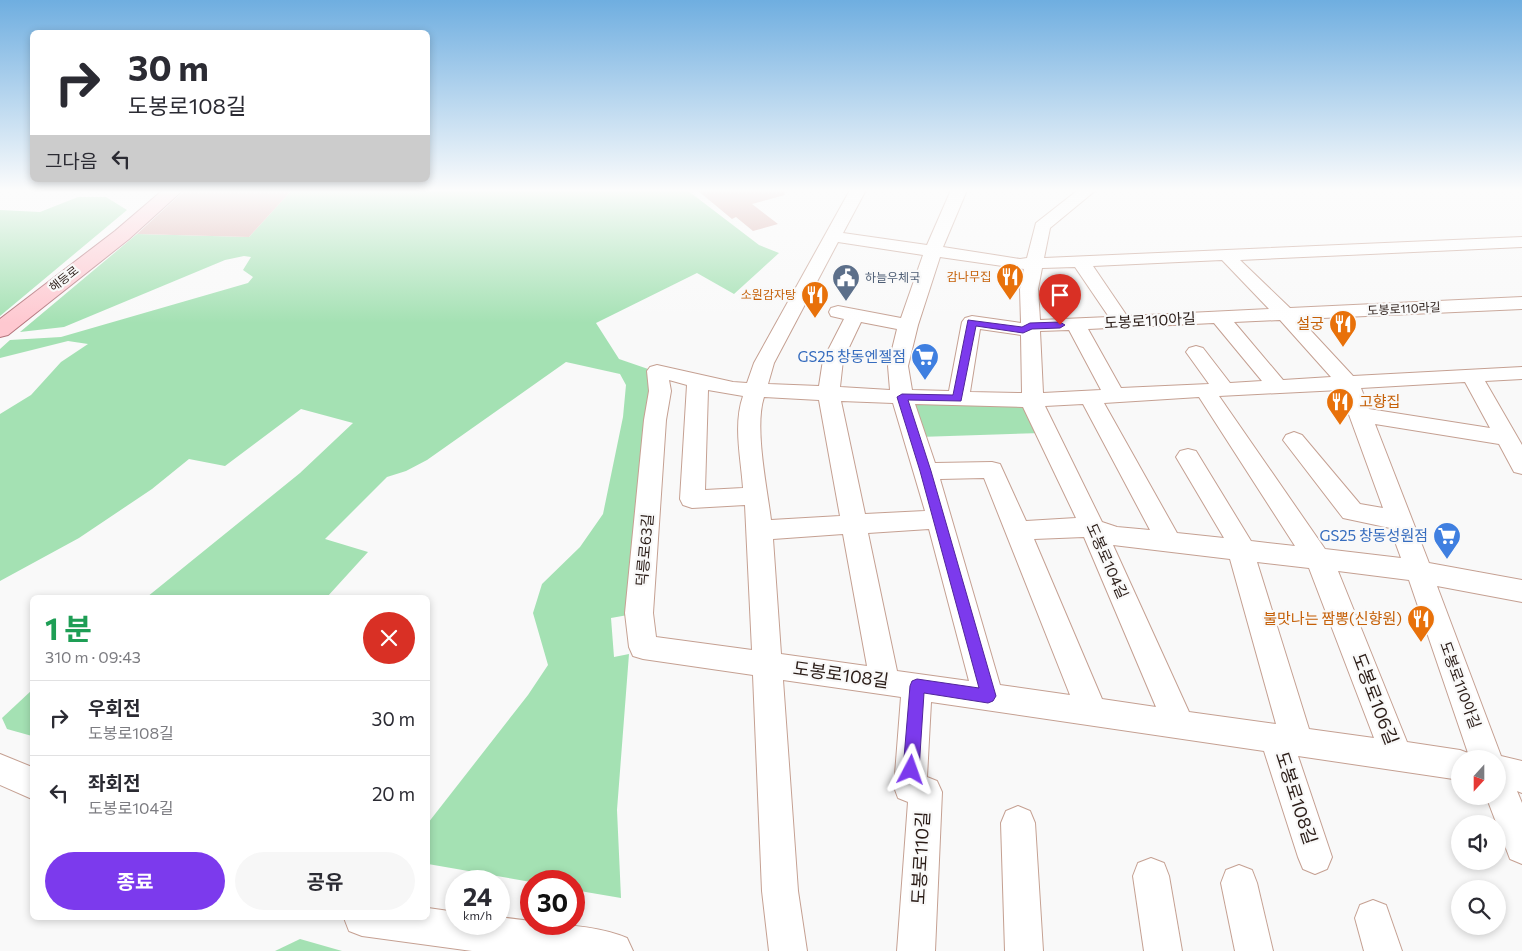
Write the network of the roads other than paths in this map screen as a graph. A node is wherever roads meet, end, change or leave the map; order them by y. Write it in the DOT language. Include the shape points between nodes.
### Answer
graph roads {
  1 [pos="123,234"];
  2 [pos="940,234"];
  3 [pos="1040,234"];
  4 [pos="832,236"];
  5 [pos="1522,242"];
  6 [pos="933,251"];
  7 [pos="1227,256"];
  8 [pos="1081,262"];
  9 [pos="1034,264"];
  10 [pos="1522,303"];
  11 [pos="1286,315"];
  12 [pos="1220,318"];
  13 [pos="1122,322"];
  14 [pos="1076,324"];
  15 [pos="908,325"];
  16 [pos="1030,326"];
  17 [pos="0,330"];
  18 [pos="1196,352"];
  19 [pos="1522,374"];
  20 [pos="1472,376"];
  21 [pos="698,381"];
  22 [pos="1348,383"];
  23 [pos="1278,387"];
  24 [pos="756,389"];
  25 [pos="1215,390"];
  26 [pos="829,394"];
  27 [pos="1115,396"];
  28 [pos="902,397"];
  29 [pos="1090,397"];
  30 [pos="958,398"];
  31 [pos="1033,400"];
  32 [pos="1360,415"];
  33 [pos="1506,438"];
  34 [pos="1294,440"];
  35 [pos="1188,457"];
  36 [pos="1522,466"];
  37 [pos="926,471"];
  38 [pos="756,496"];
  39 [pos="939,519"];
  40 [pos="1400,520"];
  41 [pos="855,524"];
  42 [pos="1093,528"];
  43 [pos="760,530"];
  44 [pos="1018,531"];
  45 [pos="1169,542"];
  46 [pos="1241,550"];
  47 [pos="1318,559"];
  48 [pos="1419,572"];
  49 [pos="1522,591"];
  50 [pos="768,664"];
  51 [pos="884,681"];
  52 [pos="917,686"];
  53 [pos="988,696"];
  54 [pos="1092,711"];
  55 [pos="1179,724"];
  56 [pos="1287,740"];
  57 [pos="1483,750"];
  58 [pos="1397,756"];
  59 [pos="1451,765"];
  60 [pos="0,769"];
  61 [pos="1506,774"];
  62 [pos="1522,777"];
  63 [pos="30,782"];
  64 [pos="1506,805"];
  65 [pos="1018,823"];
  66 [pos="1522,847"];
  67 [pos="1315,857"];
  68 [pos="1150,876"];
  69 [pos="1239,883"];
  70 [pos="377,920"];
  71 [pos="614,951"];
  72 [pos="788,951"];
  73 [pos="916,951"];
  74 [pos="1024,951"];
  75 [pos="1163,951"];
  76 [pos="1254,951"];
  1 -- 17 [label="main road, 해등로"];
  2 -- 6 [label="street"];
  3 -- 9 [label="street, 도봉로104길"];
  4 -- 6 [label="street"];
  4 -- 24 [label="street" via="764,363"];
  5 -- 7 [label="street"];
  6 -- 9 [label="street"];
  6 -- 15 [label="street"];
  7 -- 8 [label="street"];
  7 -- 11 [label="street, 도봉로110아길"];
  8 -- 9 [label="street"];
  8 -- 13 [label="street"];
  9 -- 16 [label="street, 도봉로104길" via="1029,289"];
  10 -- 11 [label="street, 도봉로110라길"];
  11 -- 12 [label="street, 도봉로110아길"];
  11 -- 22 [label="street, 도봉로110아길"];
  12 -- 13 [label="street, 도봉로110아길"];
  12 -- 23 [label="street"];
  13 -- 14 [label="street, 도봉로110아길"];
  14 -- 16 [label="street, 도봉로110아길"];
  14 -- 27 [label="street"];
  15 -- 26 [label="street" via="847,313 833,360"];
  15 -- 28 [label="street" via="898,366"];
  16 -- 30 [label="street, 도봉로110아길" via="1023,330 972,322"];
  16 -- 31 [label="street, 도봉로104길"];
  18 -- 25 [label="street"];
  19 -- 20 [label="street"];
  20 -- 22 [label="street"];
  20 -- 33 [label="street"];
  21 -- 24 [label="street, 덕릉로63길" via="733,389"];
  21 -- 38 [label="street" via="692,498"];
  21 -- 50 [label="street, 덕릉로63길" via="657,370 660,391 639,613 643,647"];
  22 -- 23 [label="street"];
  22 -- 32 [label="street, 도봉로110아길"];
  23 -- 25 [label="street"];
  24 -- 26 [label="street"];
  24 -- 38 [label="street" via="749,410"];
  25 -- 27 [label="street"];
  25 -- 47 [label="street"];
  26 -- 28 [label="street"];
  26 -- 41 [label="street"];
  27 -- 29 [label="street"];
  28 -- 30 [label="street"];
  28 -- 37 [label="street"];
  29 -- 31 [label="street"];
  29 -- 45 [label="street"];
  30 -- 31 [label="street"];
  31 -- 42 [label="street, 도봉로104길"];
  32 -- 33 [label="street"];
  32 -- 40 [label="street, 도봉로110아길"];
  33 -- 36 [label="street"];
  34 -- 40 [label="street" via="1352,512"];
  35 -- 46 [label="street"];
  37 -- 39 [label="street"];
  37 -- 44 [label="street" via="992,470"];
  38 -- 43 [label="street"];
  39 -- 41 [label="street"];
  39 -- 53 [label="street"];
  40 -- 48 [label="street, 도봉로110아길"];
  41 -- 43 [label="street"];
  41 -- 51 [label="street"];
  42 -- 44 [label="street"];
  42 -- 45 [label="street" via="1116,536"];
  42 -- 55 [label="street, 도봉로104길"];
  43 -- 50 [label="street"];
  44 -- 54 [label="street"];
  45 -- 46 [label="street"];
  46 -- 47 [label="street"];
  46 -- 56 [label="street"];
  47 -- 48 [label="street"];
  47 -- 58 [label="street, 도봉로106길" via="1324,567"];
  48 -- 49 [label="street"];
  48 -- 57 [label="street, 도봉로110아길"];
  50 -- 51 [label="street, 도봉로108길"];
  50 -- 72 [label="street" via="780,891"];
  51 -- 52 [label="street, 도봉로108길"];
  52 -- 53 [label="street, 도봉로108길"];
  52 -- 73 [label="street, 도봉로110길" via="910,787 925,792"];
  53 -- 54 [label="street, 도봉로108길"];
  54 -- 55 [label="street, 도봉로108길"];
  55 -- 56 [label="street, 도봉로108길"];
  56 -- 58 [label="street, 도봉로108길"];
  56 -- 67 [label="street, 도봉로108길"];
  58 -- 59 [label="street, 도봉로108길"];
  60 -- 63 [label="street"];
  61 -- 62 [label="street"];
  64 -- 66 [label="street"];
  65 -- 74 [label="street"];
  68 -- 75 [label="street"];
  69 -- 76 [label="street"];
  70 -- 71 [label="street"];
}
